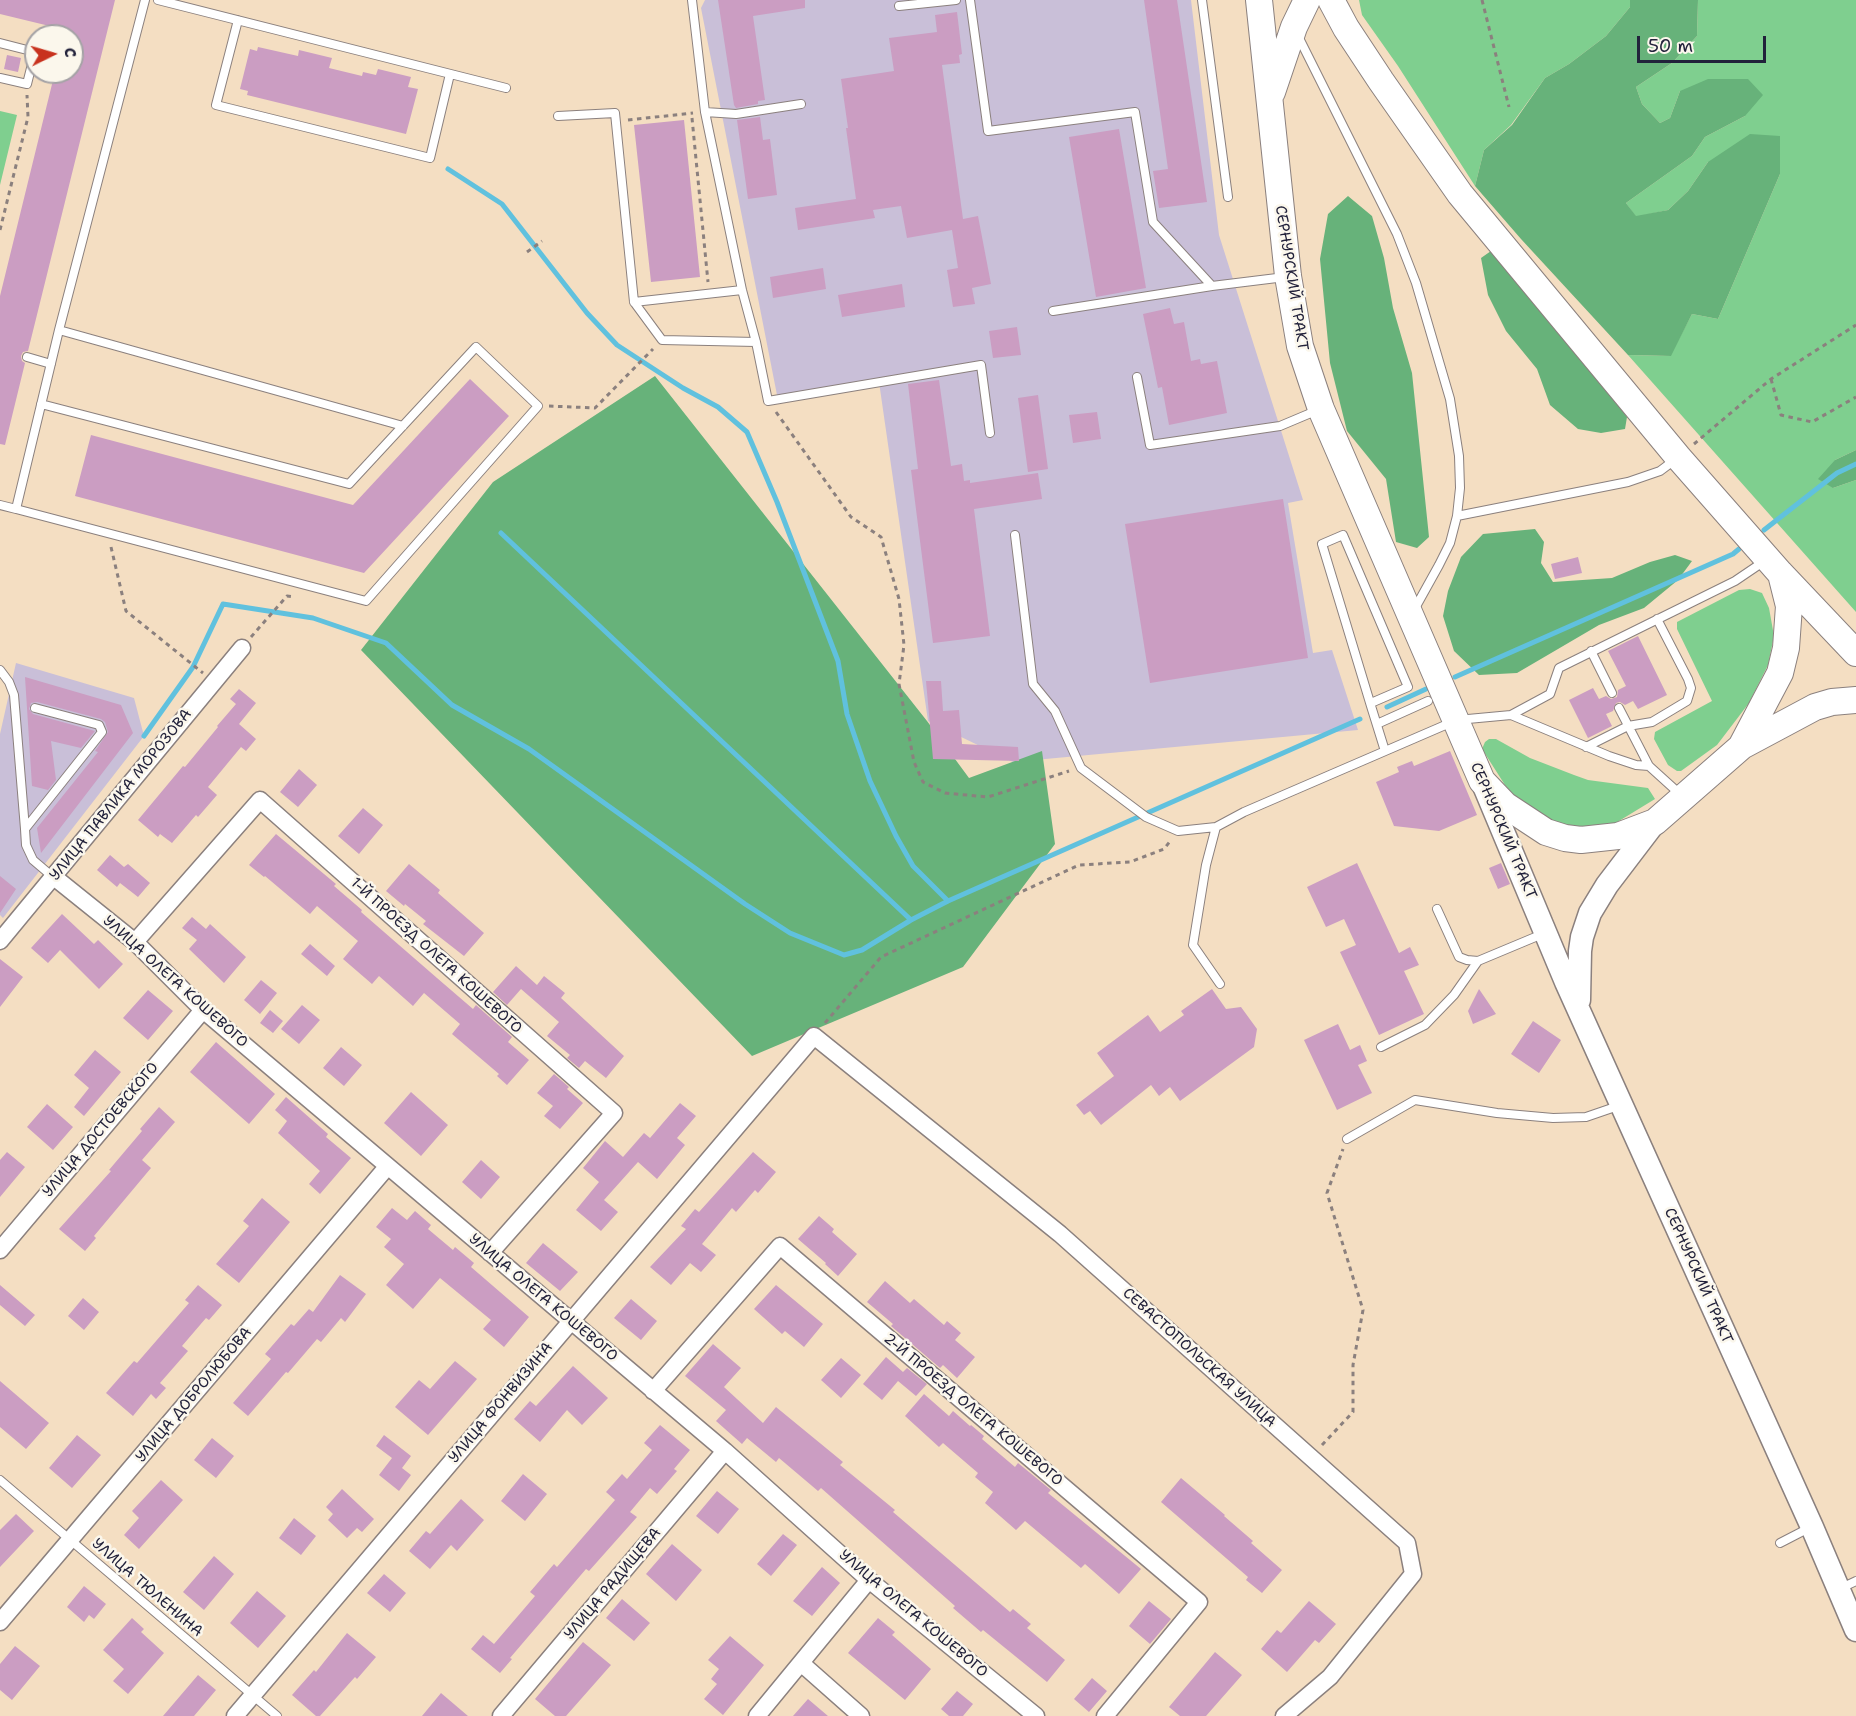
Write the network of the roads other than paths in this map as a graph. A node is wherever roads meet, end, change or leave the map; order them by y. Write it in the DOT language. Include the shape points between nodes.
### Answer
graph roads {
  1 [pos="145,0"];
  2 [pos="158,0"];
  3 [pos="692,0"];
  4 [pos="956,0"];
  5 [pos="970,0"];
  6 [pos="1202,0"];
  7 [pos="1259,0"];
  8 [pos="1307,0"];
  9 [pos="1331,0"];
  10 [pos="899,6"];
  11 [pos="238,20"];
  12 [pos="1294,27"];
  13 [pos="0,43"];
  14 [pos="450,74"];
  15 [pos="0,78"];
  16 [pos="506,88"];
  17 [pos="1270,99"];
  18 [pos="801,104"];
  19 [pos="705,112"];
  20 [pos="558,116"];
  21 [pos="1228,197"];
  22 [pos="1288,276"];
  23 [pos="1212,286"];
  24 [pos="742,290"];
  25 [pos="634,302"];
  26 [pos="1053,311"];
  27 [pos="59,330"];
  28 [pos="756,342"];
  29 [pos="27,357"];
  30 [pos="51,363"];
  31 [pos="1137,377"];
  32 [pos="41,404"];
  33 [pos="1321,409"];
  34 [pos="403,426"];
  35 [pos="990,433"];
  36 [pos="1678,457"];
  37 [pos="0,505"];
  38 [pos="16,509"];
  39 [pos="1457,516"];
  40 [pos="1015,535"];
  41 [pos="1774,565"];
  42 [pos="1411,615"];
  43 [pos="1658,619"];
  44 [pos="242,648"];
  45 [pos="1591,651"];
  46 [pos="1856,653"];
  47 [pos="0,670"];
  48 [pos="1612,693"];
  49 [pos="1856,700"];
  50 [pos="1428,701"];
  51 [pos="1371,703"];
  52 [pos="35,708"];
  53 [pos="1619,708"];
  54 [pos="1510,715"];
  55 [pos="1457,720"];
  56 [pos="1377,723"];
  57 [pos="1628,726"];
  58 [pos="1742,746"];
  59 [pos="1586,747"];
  60 [pos="1385,751"];
  61 [pos="1650,765"];
  62 [pos="1482,781"];
  63 [pos="1684,798"];
  64 [pos="1655,822"];
  65 [pos="1216,827"];
  66 [pos="25,829"];
  67 [pos="54,878"];
  68 [pos="1437,909"];
  69 [pos="1546,933"];
  70 [pos="0,941"];
  71 [pos="135,942"];
  72 [pos="1478,961"];
  73 [pos="1220,984"];
  74 [pos="203,1010"];
  75 [pos="1579,1010"];
  76 [pos="814,1036"];
  77 [pos="1381,1047"];
  78 [pos="1621,1105"];
  79 [pos="1347,1139"];
  80 [pos="387,1167"];
  81 [pos="0,1250"];
  82 [pos="490,1253"];
  83 [pos="571,1321"];
  84 [pos="653,1391"];
  85 [pos="725,1451"];
  86 [pos="0,1480"];
  87 [pos="1812,1527"];
  88 [pos="70,1540"];
  89 [pos="1780,1543"];
  90 [pos="869,1580"];
  91 [pos="1847,1585"];
  92 [pos="0,1622"];
  93 [pos="1856,1630"];
  94 [pos="801,1663"];
  95 [pos="252,1696"];
  96 [pos="235,1716"];
  97 [pos="277,1716"];
  98 [pos="501,1716"];
  99 [pos="757,1716"];
  100 [pos="861,1716"];
  101 [pos="1036,1716"];
  102 [pos="1105,1716"];
  103 [pos="1284,1716"];
  1 -- 27 [label="lane"];
  2 -- 11 [label="lane"];
  3 -- 19 [label="lane"];
  4 -- 10 [label="lane"];
  5 -- 23 [label="lane" via="988,131 1135,112 1153,222"];
  6 -- 21 [label="lane"];
  7 -- 17 [label="main road, СЕРНУРСКИЙ ТРАКТ"];
  8 -- 12 [label="main road"];
  9 -- 36 [label="main road" via="1380,81 1460,194"];
  11 -- 14 [label="lane"];
  11 -- 14 [label="lane" via="216,105 430,158"];
  12 -- 17 [label="main road"];
  12 -- 39 [label="lane" via="1397,234 1416,283 1450,399 1459,456"];
  13 -- 15 [label="lane" via="35,52 27,84"];
  14 -- 16 [label="lane"];
  17 -- 22 [label="main road, СЕРНУРСКИЙ ТРАКТ"];
  18 -- 19 [label="lane" via="736,114"];
  19 -- 24 [label="lane"];
  20 -- 25 [label="lane" via="615,113"];
  22 -- 23 [label="lane"];
  22 -- 33 [label="main road, СЕРНУРСКИЙ ТРАКТ" via="1300,346"];
  23 -- 26 [label="lane"];
  24 -- 25 [label="lane"];
  24 -- 28 [label="lane"];
  25 -- 28 [label="lane" via="662,340"];
  27 -- 30 [label="lane"];
  27 -- 34 [label="lane"];
  28 -- 35 [label="lane" via="768,401 981,364"];
  29 -- 30 [label="lane"];
  30 -- 32 [label="lane"];
  31 -- 33 [label="lane" via="1150,445 1280,426"];
  32 -- 34 [label="lane" via="349,484"];
  32 -- 38 [label="lane"];
  33 -- 42 [label="main road, СЕРНУРСКИЙ ТРАКТ"];
  34 -- 38 [label="lane" via="476,347 538,405 366,601"];
  36 -- 39 [label="lane" via="1660,471 1628,482"];
  36 -- 41 [label="main road"];
  37 -- 38 [label="lane"];
  39 -- 42 [label="lane" via="1450,543"];
  40 -- 65 [label="lane" via="1033,684 1054,711 1082,768 1146,817 1178,831"];
  41 -- 43 [label="lane"];
  41 -- 46 [label="main road"];
  41 -- 58 [label="main road" via="1788,606 1786,648 1780,673"];
  42 -- 55 [label="main road, СЕРНУРСКИЙ ТРАКТ"];
  43 -- 45 [label="lane"];
  43 -- 57 [label="lane" via="1688,679 1690,695 1682,706 1652,722"];
  44 -- 67 [label="street, УЛИЦА ПАВЛИКА МОРОЗОВА"];
  45 -- 48 [label="lane"];
  45 -- 54 [label="lane" via="1559,668 1550,694"];
  47 -- 66 [label="lane" via="14,695"];
  49 -- 58 [label="main road" via="1815,707"];
  50 -- 56 [label="lane"];
  51 -- 51 [label="lane" via="1322,544 1343,535 1408,687"];
  51 -- 56 [label="lane"];
  52 -- 66 [label="lane" via="99,725 102,732"];
  53 -- 57 [label="lane"];
  54 -- 55 [label="lane"];
  54 -- 59 [label="lane"];
  55 -- 60 [label="lane"];
  55 -- 62 [label="main road, СЕРНУРСКИЙ ТРАКТ"];
  56 -- 60 [label="lane"];
  57 -- 59 [label="lane"];
  57 -- 61 [label="lane"];
  58 -- 63 [label="main road"];
  59 -- 61 [label="lane" via="1636,765"];
  60 -- 65 [label="lane"];
  61 -- 63 [label="lane"];
  62 -- 64 [label="main road" via="1525,820 1565,838 1599,840"];
  62 -- 69 [label="main road, СЕРНУРСКИЙ ТРАКТ"];
  63 -- 64 [label="main road"];
  64 -- 75 [label="main road" via="1590,913 1580,951"];
  65 -- 73 [label="lane" via="1192,945"];
  66 -- 67 [label="lane" via="26,845 33,860"];
  67 -- 70 [label="street, УЛИЦА ПАВЛИКА МОРОЗОВА"];
  67 -- 71 [label="street, УЛИЦА ОЛЕГА КОШЕВОГО"];
  68 -- 72 [label="lane" via="1460,957"];
  69 -- 72 [label="lane"];
  69 -- 75 [label="main road, СЕРНУРСКИЙ ТРАКТ"];
  71 -- 74 [label="street, УЛИЦА ОЛЕГА КОШЕВОГО"];
  71 -- 82 [label="street, 1-Й ПРОЕЗД ОЛЕГА КОШЕВОГО" via="260,800 614,1113"];
  72 -- 77 [label="lane" via="1454,996 1425,1025"];
  74 -- 80 [label="street, УЛИЦА ОЛЕГА КОШЕВОГО"];
  74 -- 81 [label="street, УЛИЦА ДОСТОЕВСКОГО"];
  75 -- 78 [label="main road, СЕРНУРСКИЙ ТРАКТ"];
  76 -- 83 [label="street, УЛИЦА ФОНВИЗИНА"];
  76 -- 103 [label="street, СЕВАСТОПОЛЬСКАЯ УЛИЦА" via="1060,1234 1407,1543 1413,1574 1330,1677"];
  78 -- 79 [label="lane" via="1586,1118 1553,1118 1415,1100"];
  78 -- 87 [label="main road, СЕРНУРСКИЙ ТРАКТ"];
  80 -- 82 [label="street, УЛИЦА ОЛЕГА КОШЕВОГО"];
  80 -- 88 [label="street, УЛИЦА ДОБРОЛЮБОВА"];
  82 -- 83 [label="street, УЛИЦА ОЛЕГА КОШЕВОГО"];
  83 -- 84 [label="street, УЛИЦА ОЛЕГА КОШЕВОГО"];
  83 -- 95 [label="street, УЛИЦА ФОНВИЗИНА"];
  84 -- 85 [label="street, УЛИЦА ОЛЕГА КОШЕВОГО"];
  84 -- 102 [label="street, 2-Й ПРОЕЗД ОЛЕГА КОШЕВОГО" via="780,1246 1199,1602"];
  85 -- 90 [label="street, УЛИЦА ОЛЕГА КОШЕВОГО"];
  85 -- 98 [label="street, УЛИЦА РАДИЩЕВА"];
  86 -- 88 [label="lane, УЛИЦА ТЮЛЕНИНА"];
  87 -- 89 [label="lane"];
  87 -- 91 [label="main road, СЕРНУРСКИЙ ТРАКТ"];
  88 -- 92 [label="street, УЛИЦА ДОБРОЛЮБОВА"];
  88 -- 95 [label="lane, УЛИЦА ТЮЛЕНИНА"];
  90 -- 94 [label="street"];
  90 -- 101 [label="street, УЛИЦА ОЛЕГА КОШЕВОГО"];
  91 -- 93 [label="main road, СЕРНУРСКИЙ ТРАКТ"];
  94 -- 99 [label="street"];
  94 -- 100 [label="street"];
  95 -- 96 [label="street, УЛИЦА ФОНВИЗИНА"];
  95 -- 97 [label="lane, УЛИЦА ТЮЛЕНИНА"];
}
